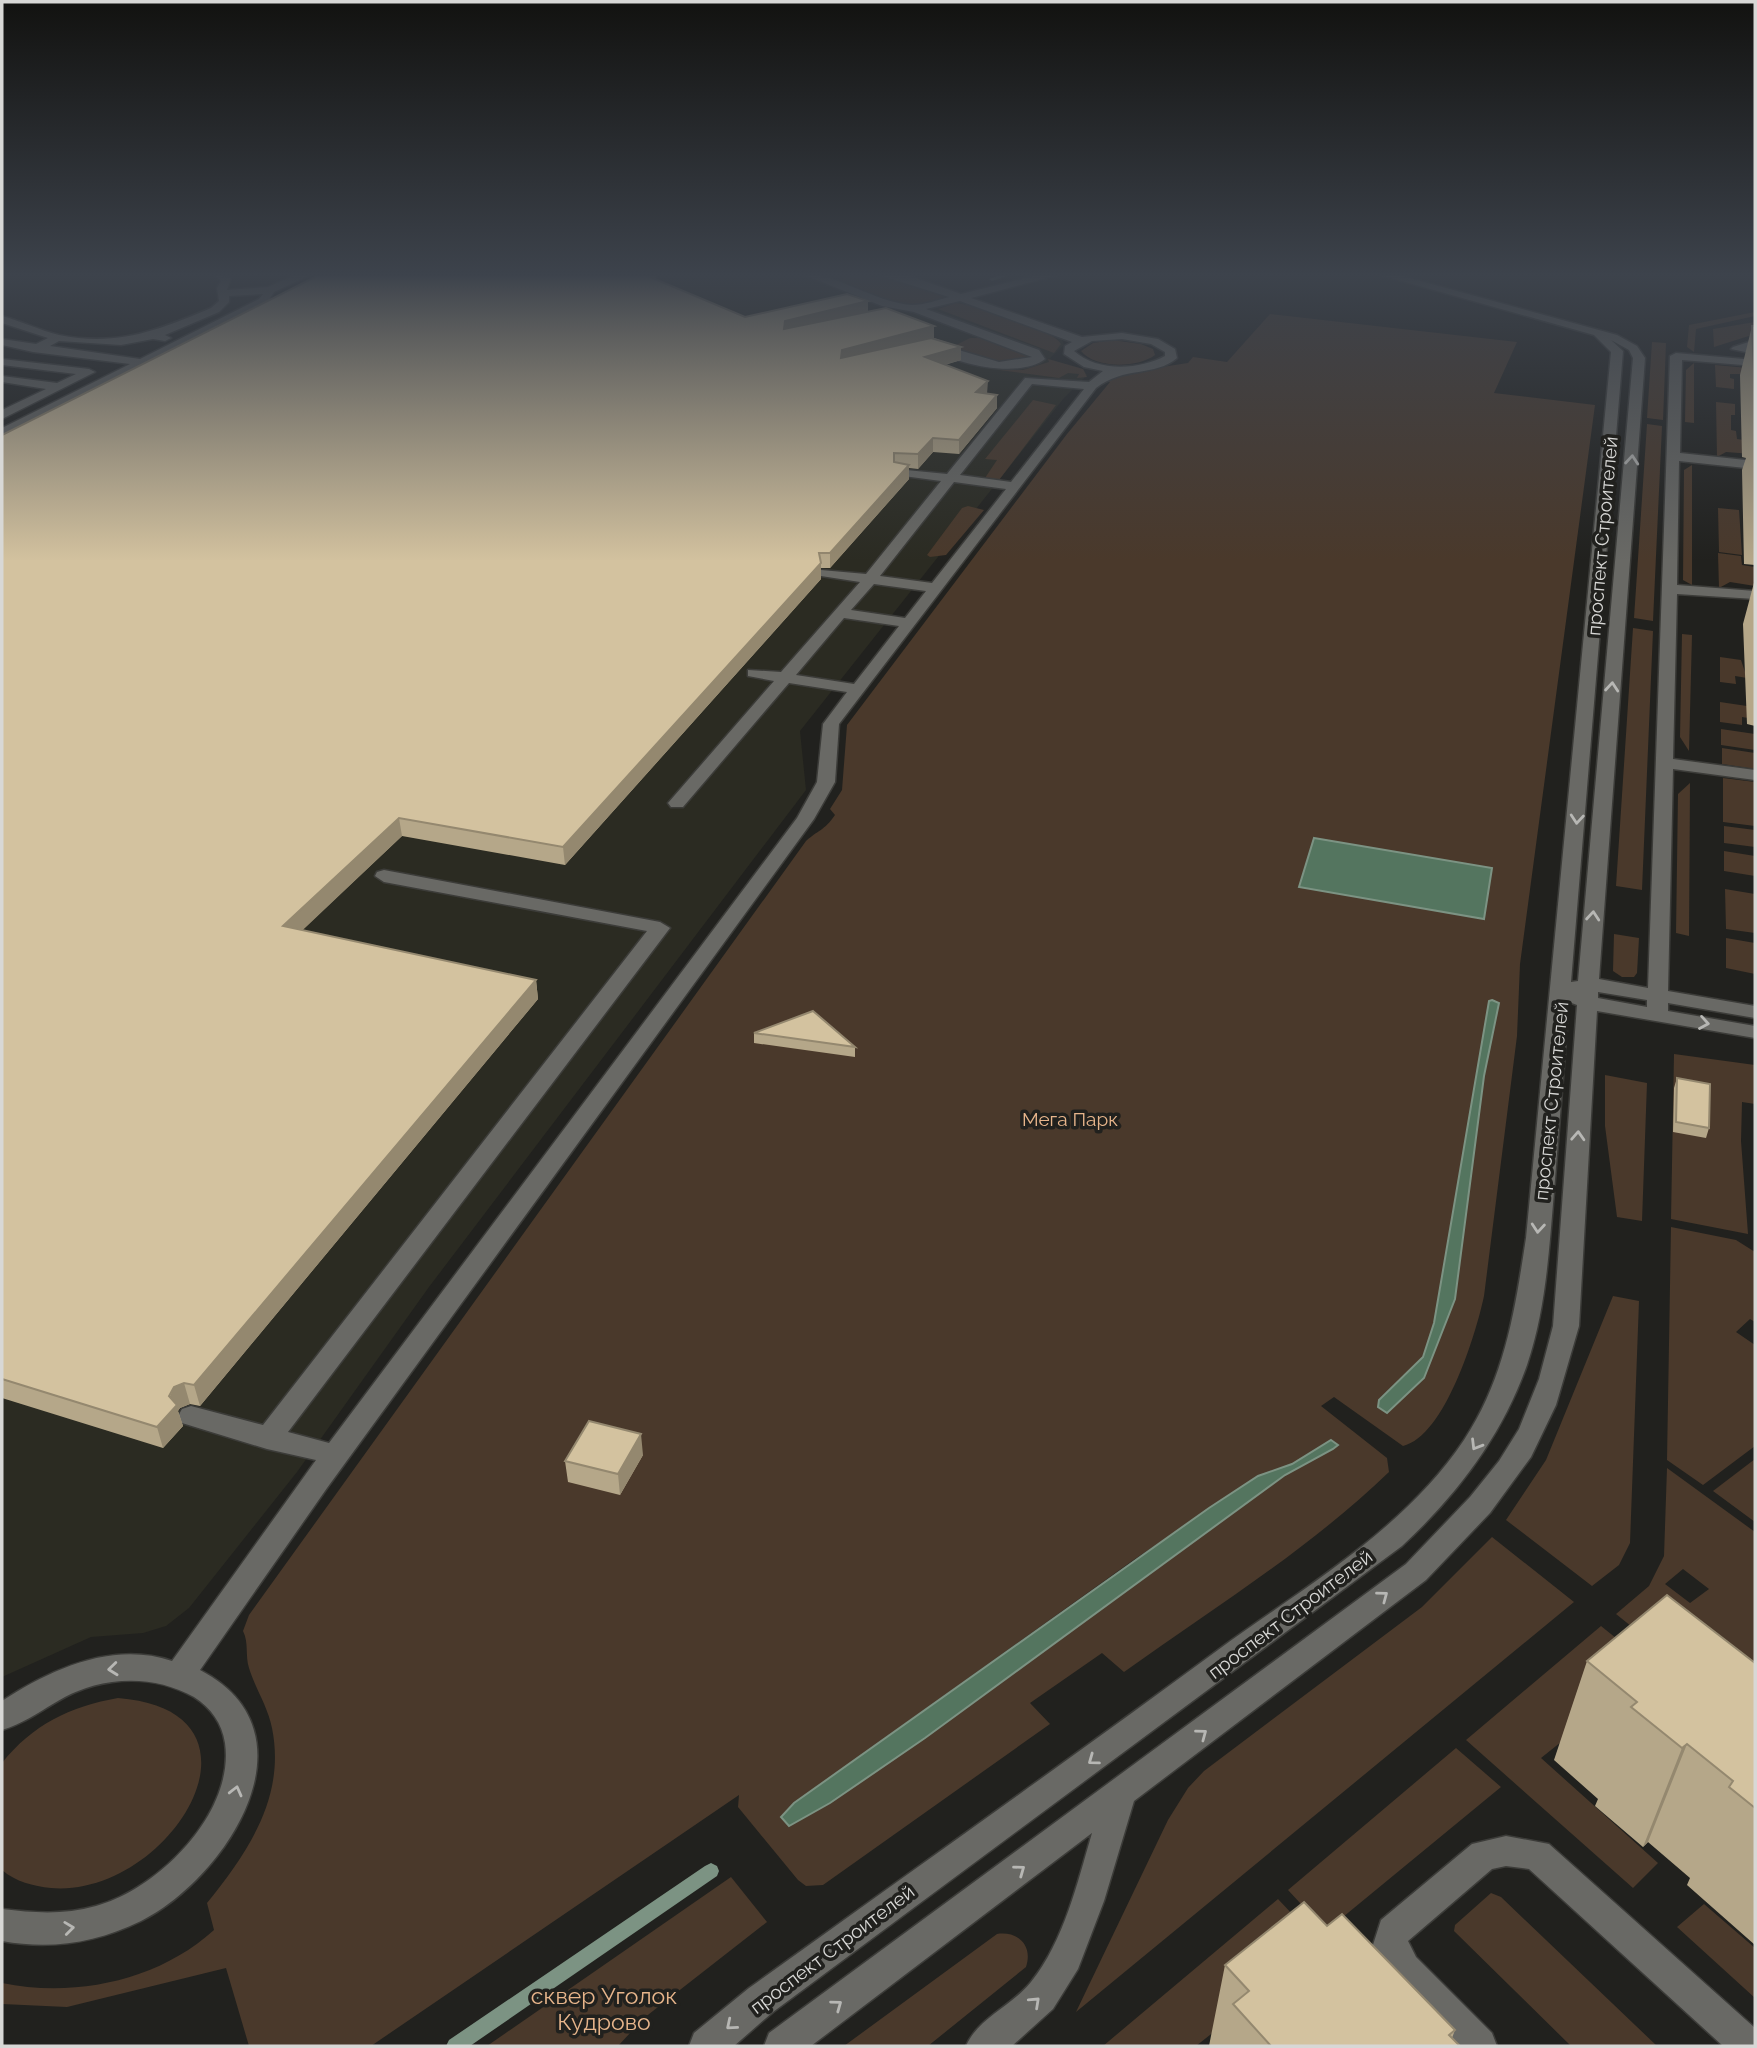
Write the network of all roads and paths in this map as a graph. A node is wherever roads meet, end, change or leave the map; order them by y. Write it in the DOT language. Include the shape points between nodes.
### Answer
graph roads {
  1 [pos="68,370"];
  2 [pos="126,370"];
  3 [pos="1084,370"];
  4 [pos="1127,370"];
  5 [pos="1127,370"];
  6 [pos="1616,370"];
  7 [pos="1638,370"];
  8 [pos="1675,370"];
  9 [pos="1092,377"];
  10 [pos="2,379"];
  11 [pos="59,387"];
  12 [pos="2,415"];
  13 [pos="2,433"];
  14 [pos="1672,456"];
  15 [pos="1755,465"];
  16 [pos="901,472"];
  17 [pos="950,478"];
  18 [pos="1015,486"];
  19 [pos="826,573"];
  20 [pos="870,579"];
  21 [pos="936,588"];
  22 [pos="1669,589"];
  23 [pos="1755,595"];
  24 [pos="840,613"];
  25 [pos="909,623"];
  26 [pos="754,673"];
  27 [pos="785,678"];
  28 [pos="858,689"];
  29 [pos="1664,763"];
  30 [pos="1755,775"];
  31 [pos="677,803"];
  32 [pos="384,876"];
  33 [pos="1580,992"];
  34 [pos="1657,1005"];
  35 [pos="1755,1012"];
  36 [pos="1755,1031"];
  37 [pos="191,1416"];
  38 [pos="267,1439"];
  39 [pos="336,1455"];
  40 [pos="180,1674"];
  41 [pos="2,1717"];
  42 [pos="1121,1795"];
  43 [pos="2,1925"];
  44 [pos="707,2046"];
  45 [pos="782,2046"];
  46 [pos="984,2046"];
  47 [pos="1479,2046"];
  48 [pos="1749,2046"];
  1 -- 11 [label="street" via="89,372"];
  2 -- 13 [label="street"];
  3 -- 9 [label="street"];
  4 -- 9 [label="street"];
  5 -- 9 [label="street"];
  6 -- 33 [label="street, проспект Строителей, one-way"];
  33 -- 7 [label="street, проспект Строителей, one-way"];
  8 -- 14 [label="street"];
  9 -- 17 [label="street" via="1029,380"];
  9 -- 18 [label="street"];
  10 -- 11 [label="street"];
  11 -- 12 [label="street"];
  14 -- 15 [label="street"];
  14 -- 22 [label="street"];
  16 -- 17 [label="street"];
  17 -- 18 [label="street"];
  17 -- 20 [label="street"];
  18 -- 21 [label="street"];
  19 -- 20 [label="street"];
  20 -- 21 [label="street"];
  20 -- 24 [label="street"];
  21 -- 25 [label="street"];
  22 -- 23 [label="street"];
  22 -- 29 [label="street"];
  24 -- 25 [label="street"];
  24 -- 27 [label="street"];
  25 -- 28 [label="street"];
  26 -- 27 [label="street"];
  27 -- 28 [label="street"];
  27 -- 31 [label="street"];
  28 -- 39 [label="street" via="831,724 826,782 805,819"];
  29 -- 30 [label="street"];
  29 -- 34 [label="street"];
  32 -- 38 [label="street" via="660,928"];
  33 -- 34 [label="street"];
  42 -- 33 [label="street, проспект Строителей, one-way" via="1416,1572 1474,1511 1532,1430 1554,1374 1566,1326 1582,1065"];
  33 -- 44 [label="street, проспект Строителей, one-way" via="1524,1333 1493,1415 1473,1452 1418,1516 1392,1538 761,2000"];
  34 -- 35 [label="street"];
  34 -- 36 [label="street, one-way"];
  37 -- 38 [label="street"];
  38 -- 39 [label="street"];
  39 -- 40 [label="street"];
  40 -- 41 [label="street, one-way" via="138,1667 90,1672 43,1690"];
  43 -- 40 [label="street, one-way" via="26,1931 77,1928 129,1910 176,1880 212,1842 234,1800 243,1758 235,1722 213,1692"];
  45 -- 42 [label="street, проспект Строителей, one-way"];
  46 -- 42 [label="street, one-way" via="1043,1995 1060,1967"];
  47 -- 48 [label="street" via="1389,1948 1393,1932 1484,1854 1506,1851 1537,1855"];
}
